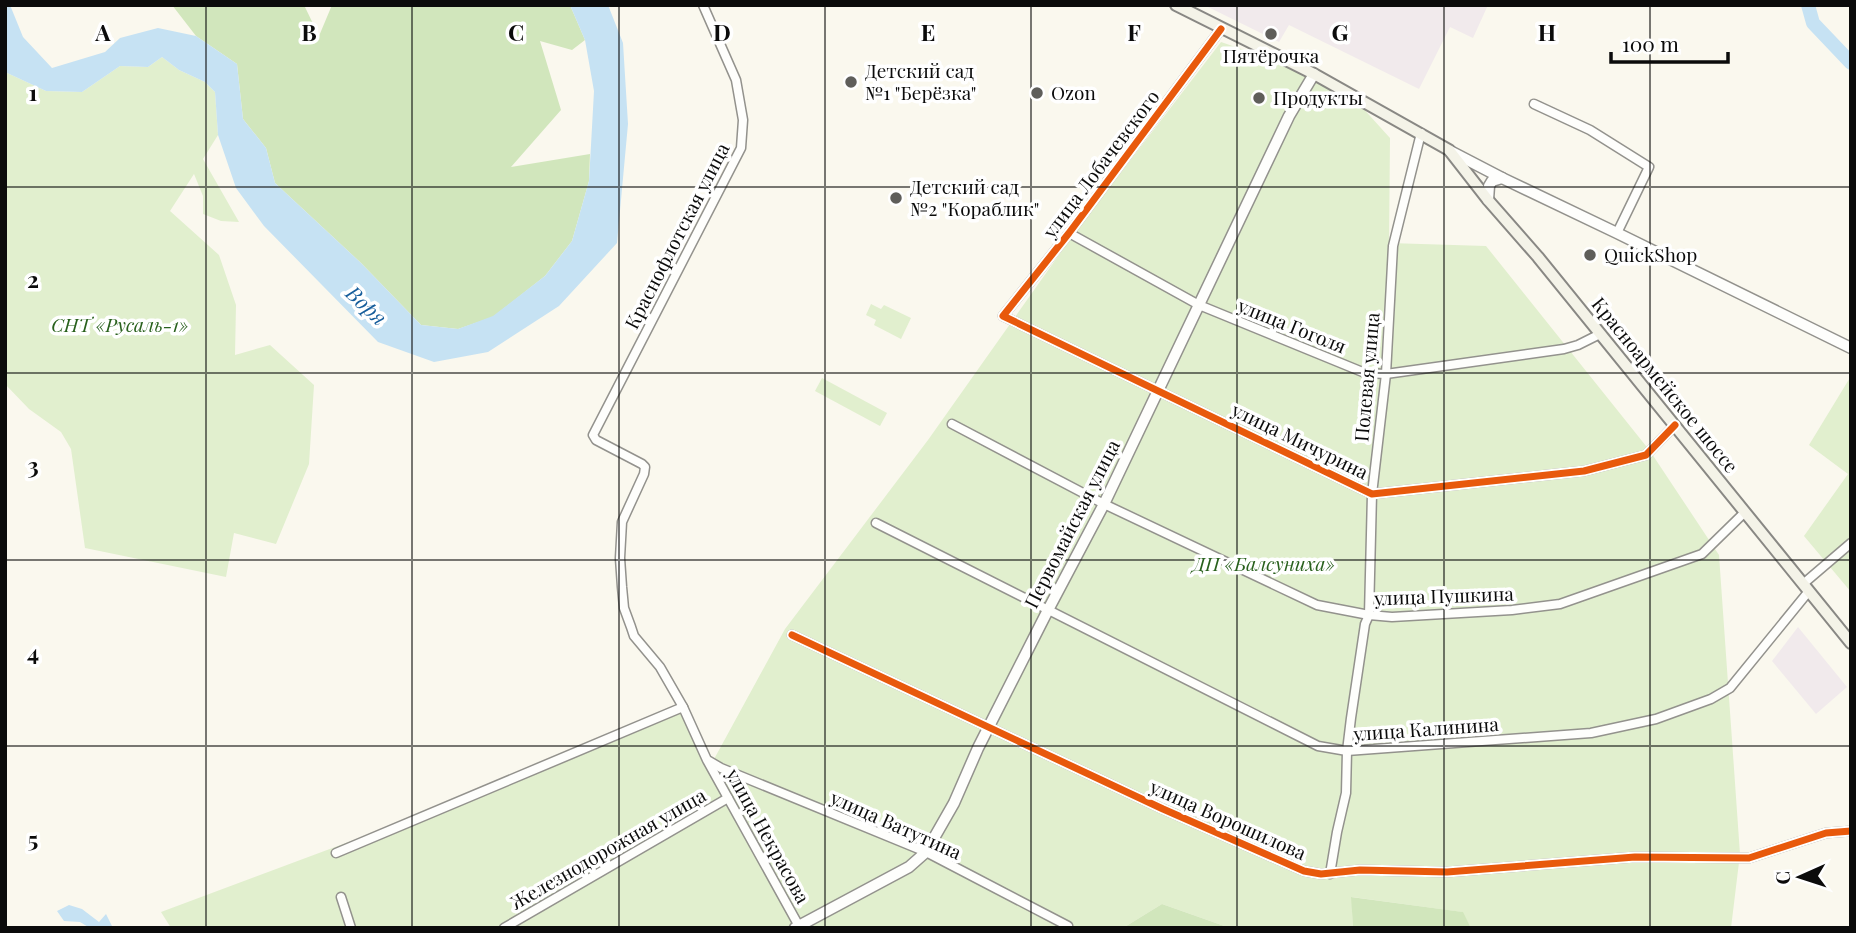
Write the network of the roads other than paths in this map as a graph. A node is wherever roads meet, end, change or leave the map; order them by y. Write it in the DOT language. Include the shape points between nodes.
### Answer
graph roads {
  1 [pos="703,5"];
  2 [pos="1176,5"];
  3 [pos="1221,29"];
  4 [pos="1314,74"];
  5 [pos="1534,104"];
  6 [pos="1421,133"];
  7 [pos="1449,150"];
  8 [pos="1502,178"];
  9 [pos="1488,200"];
  10 [pos="1069,233"];
  11 [pos="1617,233"];
  12 [pos="1199,305"];
  13 [pos="1003,316"];
  14 [pos="1600,334"];
  15 [pos="1851,348"];
  16 [pos="1386,374"];
  17 [pos="1158,390"];
  18 [pos="952,424"];
  19 [pos="1675,425"];
  20 [pos="593,436"];
  21 [pos="1371,494"];
  22 [pos="1104,504"];
  23 [pos="1745,512"];
  24 [pos="876,523"];
  25 [pos="1851,543"];
  26 [pos="1806,587"];
  27 [pos="1048,610"];
  28 [pos="1369,615"];
  29 [pos="792,635"];
  30 [pos="1851,643"];
  31 [pos="683,707"];
  32 [pos="990,726"];
  33 [pos="1347,751"];
  34 [pos="707,760"];
  35 [pos="728,797"];
  36 [pos="1851,831"];
  37 [pos="926,852"];
  38 [pos="336,853"];
  39 [pos="1330,874"];
  40 [pos="341,897"];
  41 [pos="798,927"];
  42 [pos="1066,927"];
  43 [pos="352,928"];
  44 [pos="503,928"];
  1 -- 20 [label="street, Краснофлотская улица" via="736,80 743,120 741,148"];
  2 -- 3 [label="main road"];
  3 -- 4 [label="main road"];
  3 -- 10 [label="street, улица Лобачевского"];
  4 -- 6 [label="main road"];
  4 -- 12 [label="street, Первомайская улица" via="1289,116"];
  5 -- 11 [label="street" via="1590,130 1648,167"];
  6 -- 7 [label="main road"];
  6 -- 16 [label="street, Полевая улица" via="1393,246"];
  7 -- 8 [label="street"];
  7 -- 9 [label="main road, Красноармейское шоссе"];
  8 -- 9 [label="street" via="1492,181"];
  8 -- 11 [label="street"];
  9 -- 14 [label="main road, Красноармейское шоссе"];
  10 -- 12 [label="street, улица Гоголя"];
  10 -- 13 [label="street, улица Лобачевского"];
  11 -- 15 [label="street"];
  12 -- 16 [label="street, улица Гоголя" via="1365,373"];
  12 -- 17 [label="street, Первомайская улица"];
  13 -- 17 [label="street, улица Мичурина"];
  14 -- 16 [label="street, улица Гоголя" via="1564,349"];
  14 -- 19 [label="main road, Красноармейское шоссе"];
  16 -- 21 [label="street, Полевая улица"];
  17 -- 21 [label="street, улица Мичурина"];
  17 -- 22 [label="street, Первомайская улица"];
  18 -- 22 [label="street, улица Пушкина"];
  19 -- 21 [label="street, улица Мичурина" via="1646,455 1584,471"];
  19 -- 23 [label="main road, Красноармейское шоссе"];
  20 -- 31 [label="street, улица Некрасова" via="645,467 621,522 624,608 634,636 660,667"];
  21 -- 28 [label="street, Полевая улица"];
  22 -- 27 [label="street, Первомайская улица"];
  22 -- 28 [label="street, улица Пушкина" via="1317,605"];
  23 -- 26 [label="main road, Красноармейское шоссе"];
  23 -- 28 [label="street, улица Пушкина" via="1702,554 1560,604 1419,616"];
  24 -- 27 [label="street, улица Калинина"];
  25 -- 26 [label="street, улица Калинина"];
  26 -- 30 [label="main road, Красноармейское шоссе"];
  26 -- 33 [label="street, улица Калинина" via="1730,688 1656,719 1591,733"];
  27 -- 32 [label="street, Первомайская улица"];
  27 -- 33 [label="street, улица Калинина" via="1318,746"];
  28 -- 33 [label="street, Полевая улица"];
  29 -- 32 [label="street, улица Ворошилова"];
  31 -- 34 [label="street, улица Некрасова"];
  31 -- 38 [label="street"];
  32 -- 37 [label="street, Первомайская улица"];
  32 -- 39 [label="street, улица Ворошилова" via="1304,871"];
  33 -- 39 [label="street, Полевая улица" via="1346,793"];
  34 -- 35 [label="street, улица Некрасова"];
  34 -- 37 [label="street, улица Ватутина"];
  35 -- 41 [label="street, улица Некрасова"];
  35 -- 44 [label="street, Железнодорожная улица"];
  36 -- 39 [label="street, улица Ворошилова" via="1826,833 1749,858 1635,857 1447,872"];
  37 -- 41 [label="street, Первомайская улица" via="909,867"];
  37 -- 42 [label="street, улица Ватутина"];
  40 -- 43 [label="street"];
}
